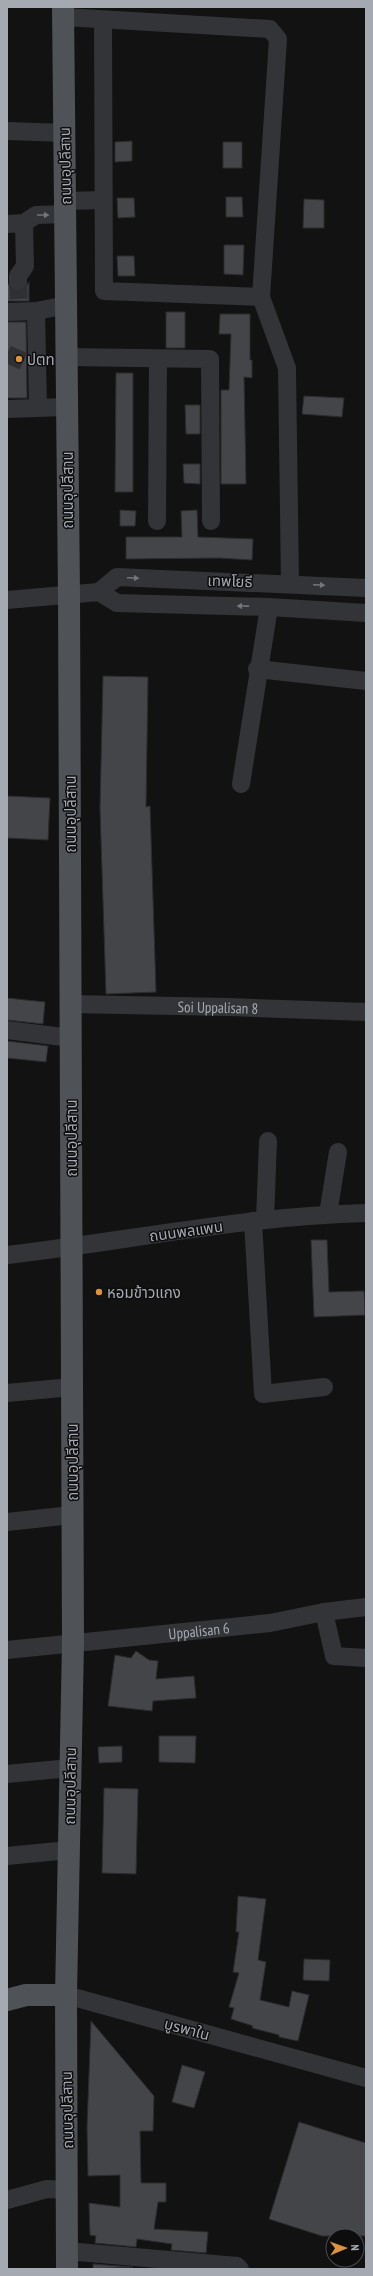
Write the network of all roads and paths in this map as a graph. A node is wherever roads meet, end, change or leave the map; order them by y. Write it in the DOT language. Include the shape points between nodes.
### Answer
graph roads {
  1 [pos="64,12"];
  2 [pos="102,20"];
  3 [pos="7,131"];
  4 [pos="65,133"];
  5 [pos="103,200"];
  6 [pos="66,208"];
  7 [pos="15,223"];
  8 [pos="18,281"];
  9 [pos="261,296"];
  10 [pos="67,305"];
  11 [pos="20,310"];
  12 [pos="66,357"];
  13 [pos="158,359"];
  14 [pos="38,407"];
  15 [pos="67,407"];
  16 [pos="7,408"];
  17 [pos="156,521"];
  18 [pos="211,521"];
  19 [pos="290,584"];
  20 [pos="366,588"];
  21 [pos="99,592"];
  22 [pos="69,594"];
  23 [pos="7,600"];
  24 [pos="269,607"];
  25 [pos="366,613"];
  26 [pos="258,669"];
  27 [pos="366,681"];
  28 [pos="241,784"];
  29 [pos="70,1004"];
  30 [pos="366,1012"];
  31 [pos="7,1030"];
  32 [pos="71,1038"];
  33 [pos="268,1141"];
  34 [pos="338,1152"];
  35 [pos="366,1213"];
  36 [pos="328,1214"];
  37 [pos="259,1220"];
  38 [pos="71,1248"];
  39 [pos="7,1255"];
  40 [pos="72,1386"];
  41 [pos="324,1387"];
  42 [pos="7,1393"];
  43 [pos="72,1515"];
  44 [pos="7,1522"];
  45 [pos="366,1607"];
  46 [pos="324,1612"];
  47 [pos="73,1643"];
  48 [pos="7,1650"];
  49 [pos="366,1658"];
  50 [pos="70,1768"];
  51 [pos="7,1774"];
  52 [pos="69,1850"];
  53 [pos="7,1856"];
  54 [pos="66,1995"];
  55 [pos="7,2000"];
  56 [pos="366,2078"];
  57 [pos="68,2190"];
  58 [pos="7,2200"];
  59 [pos="67,2260"];
  60 [pos="240,2269"];
  1 -- 2 [label="street"];
  1 -- 4 [label="main road, ถนนอุปลีสาน"];
  2 -- 5 [label="street"];
  2 -- 9 [label="street" via="270,29 278,39"];
  3 -- 4 [label="street"];
  4 -- 6 [label="main road, ถนนอุปลีสาน"];
  5 -- 6 [label="street"];
  5 -- 9 [label="street" via="104,291"];
  7 -- 6 [label="street, one-way"];
  6 -- 10 [label="main road, ถนนอุปลีสาน"];
  7 -- 8 [label="street" via="25,266 18,276"];
  9 -- 19 [label="street" via="287,368"];
  10 -- 11 [label="street"];
  10 -- 12 [label="main road, ถนนอุปลีสาน"];
  11 -- 14 [label="street" via="34,366"];
  12 -- 13 [label="street"];
  12 -- 15 [label="main road, ถนนอุปลีสาน"];
  13 -- 17 [label="street"];
  13 -- 18 [label="street" via="210,359"];
  14 -- 15 [label="street"];
  14 -- 16 [label="street"];
  15 -- 22 [label="main road, ถนนอุปลีสาน"];
  19 -- 20 [label="street, เทพโยธี, one-way"];
  21 -- 19 [label="street, เทพโยธี, one-way" via="117,577"];
  21 -- 22 [label="street"];
  24 -- 21 [label="street, เทพโยธี, one-way" via="117,603"];
  22 -- 23 [label="street"];
  22 -- 29 [label="main road, ถนนอุปลีสาน"];
  24 -- 25 [label="street, เทพโยธี"];
  24 -- 26 [label="street"];
  26 -- 27 [label="street"];
  26 -- 28 [label="street"];
  29 -- 30 [label="street, Soi Uppalisan 8"];
  29 -- 32 [label="main road, ถนนอุปลีสาน"];
  31 -- 32 [label="street"];
  32 -- 38 [label="main road, ถนนอุปลีสาน"];
  33 -- 37 [label="street"];
  34 -- 36 [label="street"];
  35 -- 36 [label="street, ถนนพลแพน"];
  36 -- 37 [label="street, ถนนพลแพน"];
  37 -- 38 [label="street, ถนนพลแพน"];
  37 -- 41 [label="street" via="263,1394"];
  38 -- 39 [label="street, ถนนพลแพน"];
  38 -- 40 [label="main road, ถนนอุปลีสาน"];
  40 -- 42 [label="street"];
  40 -- 43 [label="main road, ถนนอุปลีสาน"];
  43 -- 44 [label="street"];
  43 -- 47 [label="main road, ถนนอุปลีสาน"];
  45 -- 46 [label="street, Uppalisan 6"];
  46 -- 47 [label="street, Uppalisan 6" via="270,1623"];
  46 -- 49 [label="street" via="334,1656"];
  47 -- 48 [label="street, Uppalisan 6"];
  47 -- 50 [label="main road, ถนนอุปลีสาน"];
  50 -- 51 [label="street"];
  50 -- 52 [label="main road, ถนนอุปลีสาน"];
  52 -- 53 [label="street"];
  52 -- 54 [label="main road, ถนนอุปลีสาน"];
  54 -- 55 [label="main road, บูรพาใน" via="26,1995"];
  54 -- 56 [label="street, บูรพาใน"];
  54 -- 57 [label="main road, ถนนอุปลีสาน"];
  57 -- 58 [label="street" via="47,2190"];
  57 -- 59 [label="main road, ถนนอุปลีสาน"];
  59 -- 60 [label="street" via="237,2266"];
}
